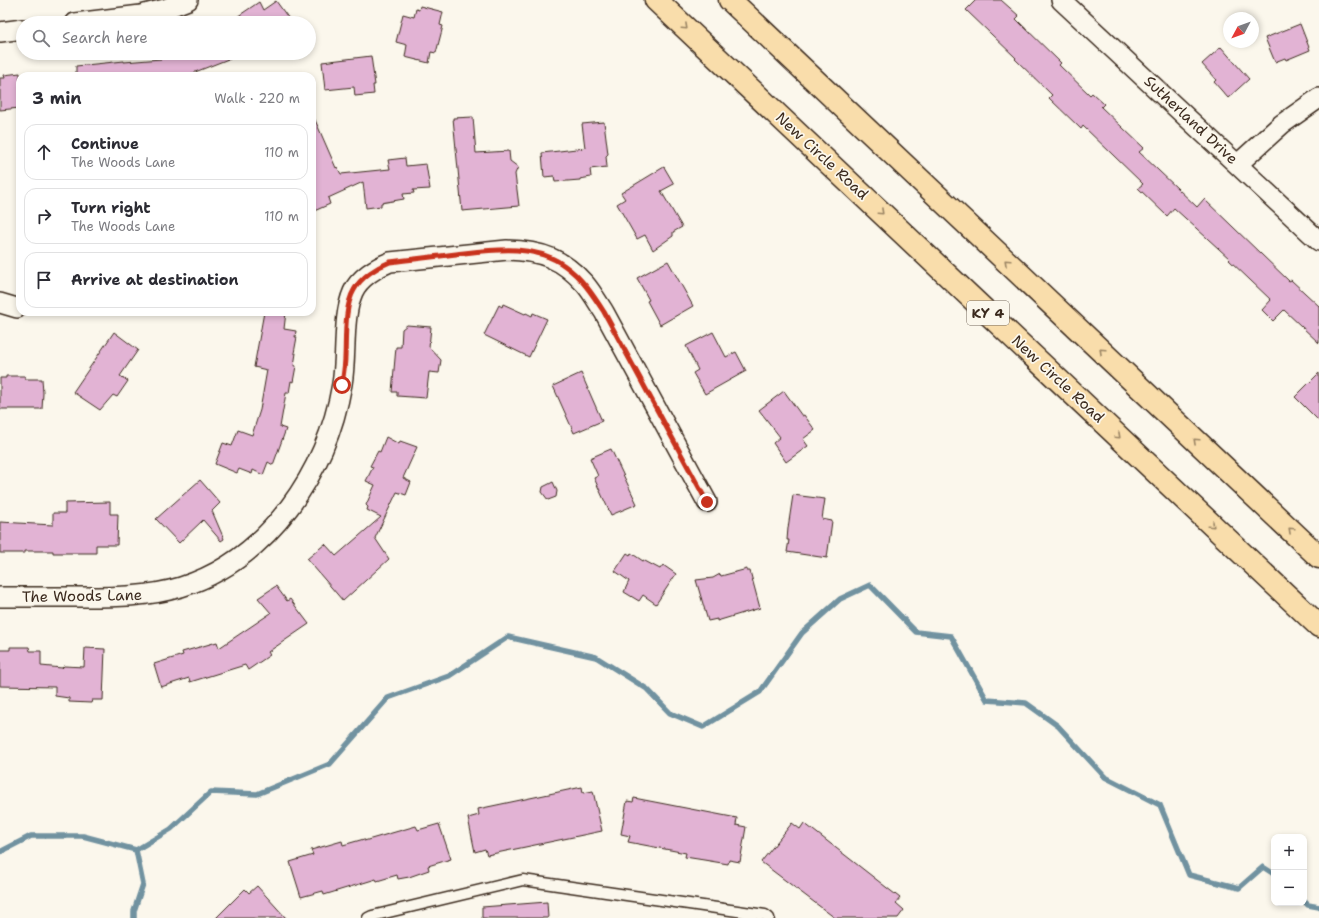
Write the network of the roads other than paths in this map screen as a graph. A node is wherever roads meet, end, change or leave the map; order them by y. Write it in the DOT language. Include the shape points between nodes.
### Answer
graph roads {
  1 [pos="188,0"];
  2 [pos="656,0"];
  3 [pos="730,0"];
  4 [pos="1061,0"];
  5 [pos="133,16"];
  6 [pos="16,30"];
  7 [pos="0,32"];
  8 [pos="1319,98"];
  9 [pos="1238,164"];
  10 [pos="1319,241"];
  11 [pos="707,502"];
  12 [pos="1319,557"];
  13 [pos="0,597"];
  14 [pos="1319,626"];
  15 [pos="368,918"];
  16 [pos="769,918"];
  1 -- 5 [label="street" via="165,10"];
  2 -- 14 [label="highway, New Circle Road / KY 4, one-way"];
  12 -- 3 [label="highway, one-way"];
  4 -- 9 [label="street, Sutherland Drive"];
  6 -- 7 [label="street"];
  8 -- 9 [label="street" via="1282,124"];
  9 -- 10 [label="street, Sutherland Drive"];
  11 -- 13 [label="street, The Woods Lane" via="604,312 585,284 565,265 544,254 525,250 390,262 381,265 362,279 353,290 347,318 342,385 326,440 313,470 299,493 281,519 262,539 240,557 201,579 181,587 150,594 115,597"];
  15 -- 16 [label="lane" via="523,880 765,915"];
}
